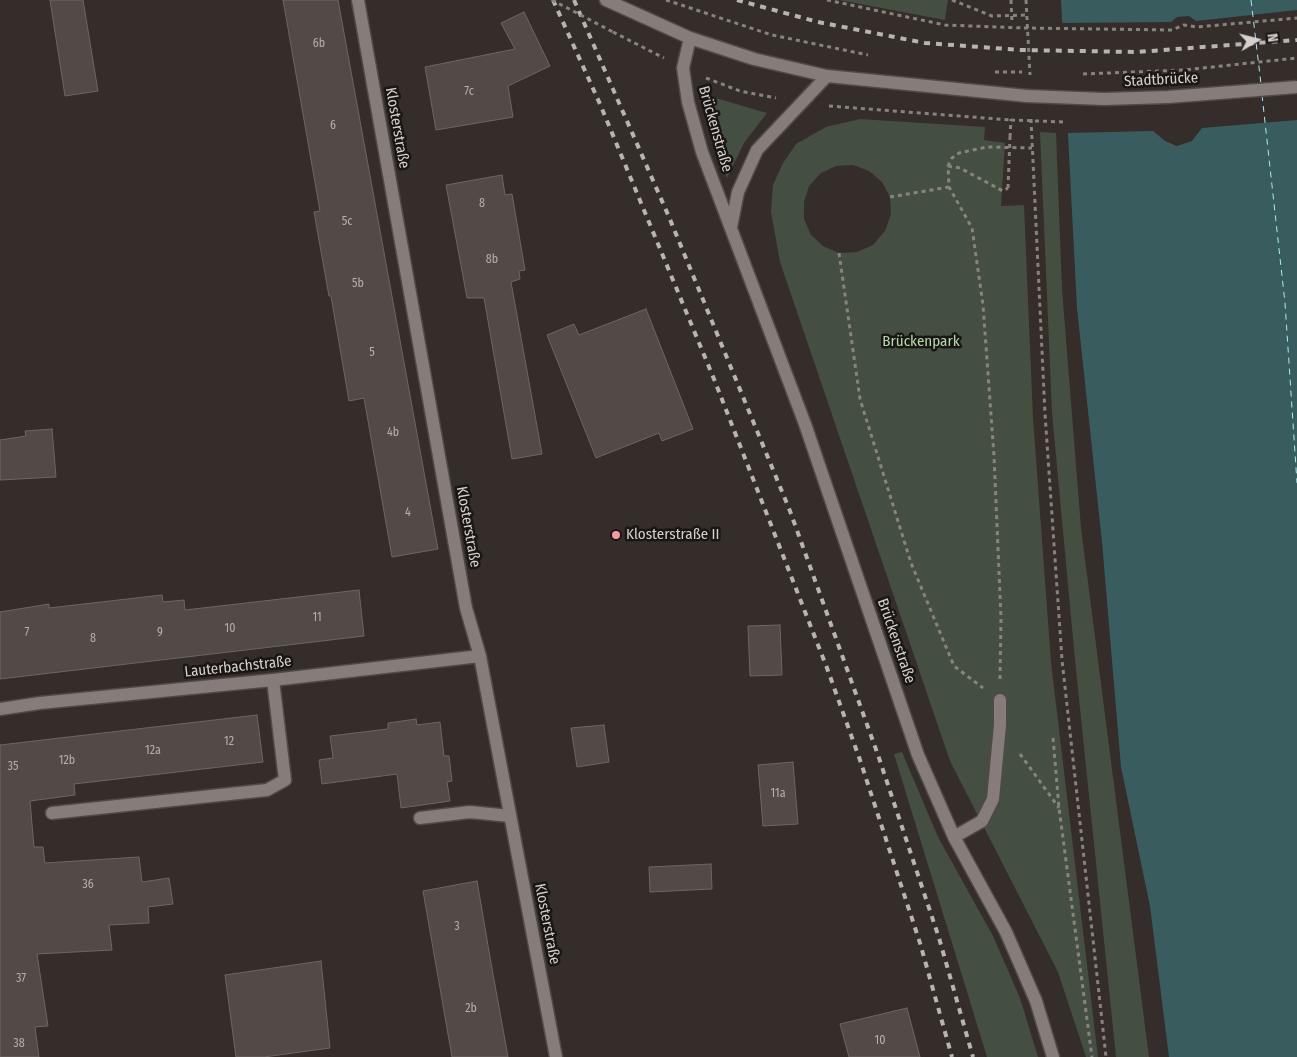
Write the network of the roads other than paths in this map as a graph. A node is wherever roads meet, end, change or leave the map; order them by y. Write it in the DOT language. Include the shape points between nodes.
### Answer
graph roads {
  1 [pos="358,0"];
  2 [pos="610,2"];
  3 [pos="690,38"];
  4 [pos="826,76"];
  5 [pos="1297,87"];
  6 [pos="731,227"];
  7 [pos="480,656"];
  8 [pos="273,680"];
  9 [pos="1000,700"];
  10 [pos="0,709"];
  11 [pos="52,813"];
  12 [pos="510,816"];
  13 [pos="420,818"];
  14 [pos="954,837"];
  15 [pos="556,1057"];
  16 [pos="1053,1057"];
  1 -- 7 [label="street, Klosterstraße" via="466,608"];
  2 -- 3 [label="street, Stadtbrücke"];
  3 -- 4 [label="street, Stadtbrücke" via="754,59"];
  3 -- 6 [label="street, Brückenstraße" via="683,68 688,102 702,152"];
  4 -- 5 [label="street, Stadtbrücke, bridge" via="1027,96 1141,98"];
  4 -- 6 [label="street, Brückenstraße" via="757,150 738,192"];
  6 -- 14 [label="street, Brückenstraße" via="805,424 918,755"];
  7 -- 8 [label="street, Lauterbachstraße"];
  7 -- 12 [label="street, Klosterstraße"];
  8 -- 10 [label="street, Lauterbachstraße"];
  8 -- 11 [label="street" via="285,780 267,790"];
  9 -- 14 [label="street" via="993,799 982,820"];
  12 -- 13 [label="street" via="470,812"];
  12 -- 15 [label="street, Klosterstraße"];
  14 -- 16 [label="street, Brückenstraße" via="1006,932 1036,1000"];
}
